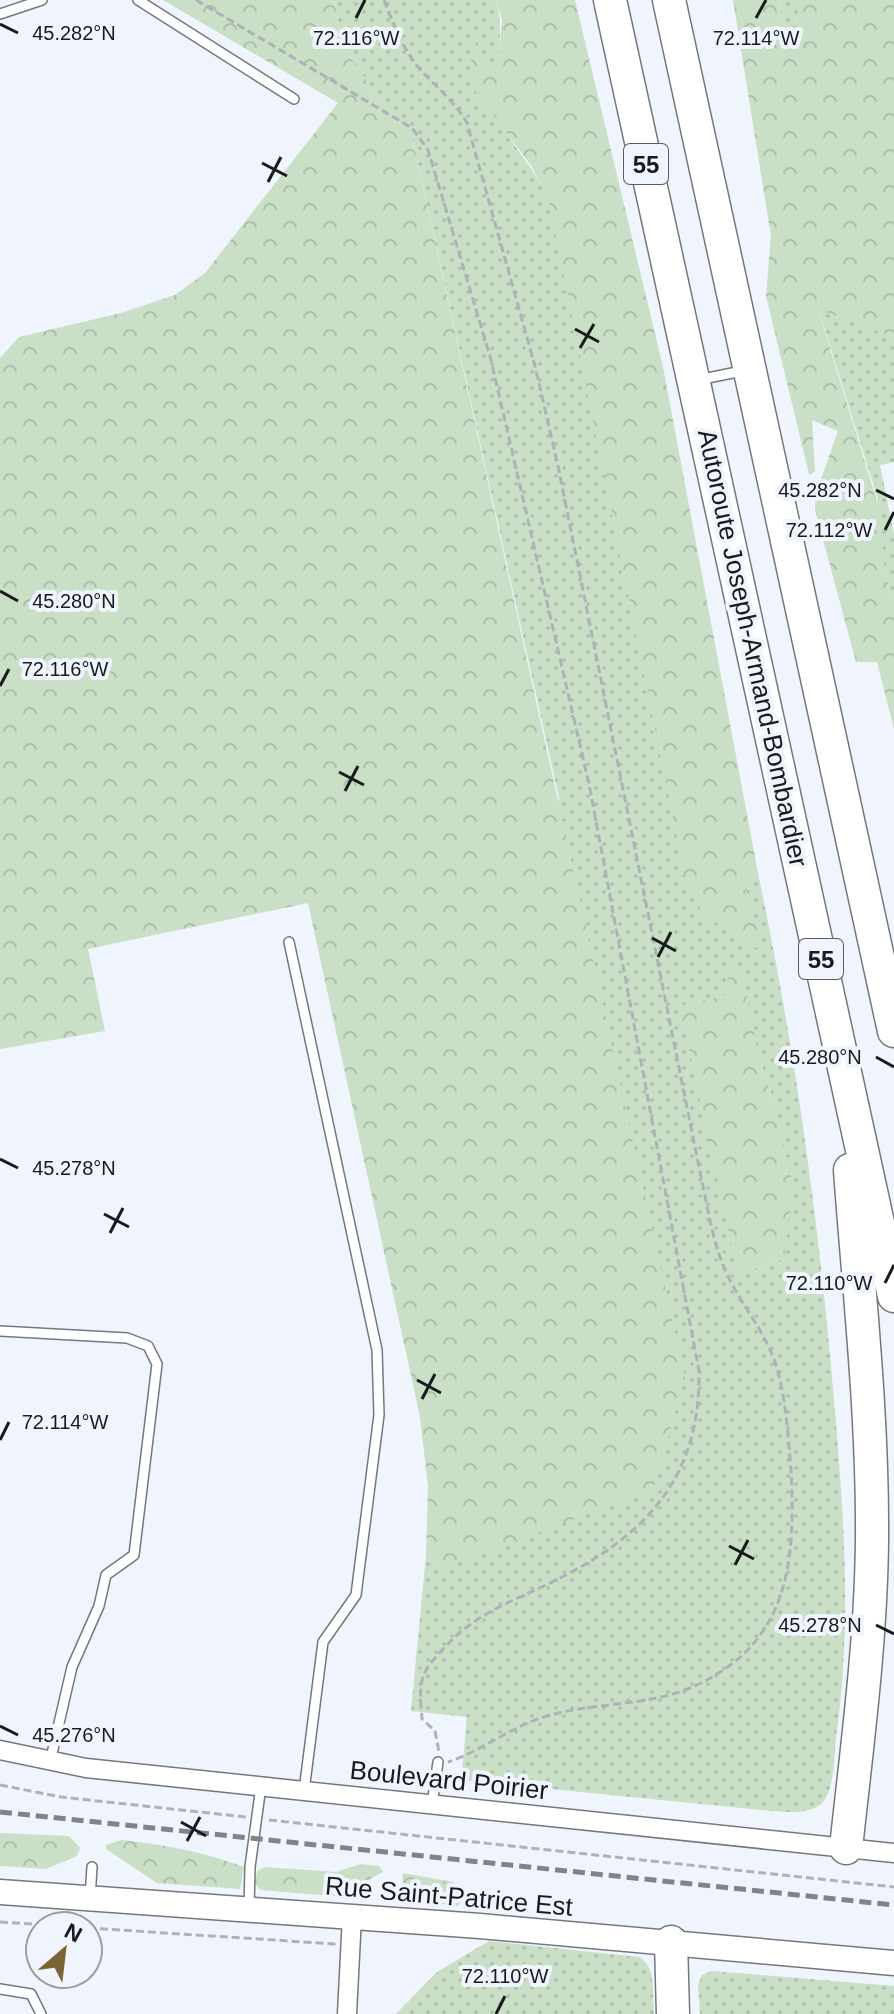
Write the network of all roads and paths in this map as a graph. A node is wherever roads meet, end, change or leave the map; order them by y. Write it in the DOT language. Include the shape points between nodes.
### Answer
graph roads {
  1 [pos="42,0"];
  2 [pos="138,0"];
  3 [pos="196,0"];
  4 [pos="384,0"];
  5 [pos="610,0"];
  6 [pos="669,0"];
  7 [pos="0,14"];
  8 [pos="294,99"];
  9 [pos="750,369"];
  10 [pos="694,380"];
  11 [pos="289,942"];
  12 [pos="894,1031"];
  13 [pos="840,1047"];
  14 [pos="894,1296"];
  15 [pos="0,1331"];
  16 [pos="0,1750"];
  17 [pos="50,1762"];
  18 [pos="438,1762"];
  19 [pos="373,1770"];
  20 [pos="382,1771"];
  21 [pos="0,1785"];
  22 [pos="261,1786"];
  23 [pos="304,1791"];
  24 [pos="432,1805"];
  25 [pos="256,1818"];
  26 [pos="846,1848"];
  27 [pos="894,1853"];
  28 [pos="92,1867"];
  29 [pos="894,1887"];
  30 [pos="0,1892"];
  31 [pos="90,1898"];
  32 [pos="249,1909"];
  33 [pos="352,1916"];
  34 [pos="0,1922"];
  35 [pos="24,1924"];
  36 [pos="104,1929"];
  37 [pos="671,1942"];
  38 [pos="351,1945"];
  39 [pos="894,1963"];
  40 [pos="0,1989"];
  41 [pos="41,2014"];
  42 [pos="347,2014"];
  43 [pos="673,2014"];
  1 -- 7 [label="lane"];
  2 -- 8 [label="lane"];
  3 -- 18 [label="path" via="412,128 428,150 490,356 583,754 699,1371 694,1437 685,1463 657,1507 617,1545 580,1569 470,1623 425,1671 422,1719 438,1738"];
  4 -- 18 [label="path" via="409,54 467,123 535,366 700,1172 720,1257 770,1350 780,1380 793,1505 788,1569 778,1606 759,1639 731,1665 661,1698 544,1716 454,1761"];
  5 -- 10 [label="highway, Autoroute Joseph-Armand-Bombardier / 55"];
  6 -- 9 [label="highway, 55"];
  9 -- 10 [label="lane"];
  9 -- 12 [label="highway, 55"];
  10 -- 13 [label="highway, Autoroute Joseph-Armand-Bombardier / 55"];
  11 -- 23 [label="lane" via="377,1350 380,1386 356,1595 323,1642"];
  13 -- 14 [label="highway, Autoroute Joseph-Armand-Bombardier / 55"];
  13 -- 26 [label="highway" via="869,1401 872,1538 865,1670"];
  15 -- 17 [label="lane" via="127,1338 148,1346 157,1364 134,1555 106,1575 99,1606 72,1667"];
  16 -- 17 [label="street, Boulevard Poirier"];
  17 -- 22 [label="street, Boulevard Poirier"];
  18 -- 24 [label="lane"];
  19 -- 20 [label="path"];
  21 -- 25 [label="path" via="61,1797"];
  22 -- 23 [label="street, Boulevard Poirier"];
  22 -- 25 [label="lane"];
  23 -- 24 [label="street, Boulevard Poirier"];
  24 -- 26 [label="street, Boulevard Poirier"];
  25 -- 29 [label="path"];
  25 -- 32 [label="lane"];
  26 -- 27 [label="street, Boulevard Poirier"];
  28 -- 31 [label="lane"];
  30 -- 31 [label="street, Rue Saint-Patrice Est"];
  31 -- 32 [label="street, Rue Saint-Patrice Est"];
  32 -- 33 [label="street, Rue Saint-Patrice Est"];
  33 -- 37 [label="street, Rue Saint-Patrice Est"];
  33 -- 38 [label="street"];
  34 -- 35 [label="path"];
  36 -- 38 [label="path"];
  37 -- 39 [label="street, Rue Saint-Patrice Est"];
  37 -- 43 [label="highway"];
  38 -- 42 [label="street"];
  40 -- 41 [label="lane" via="31,1994"];
}
